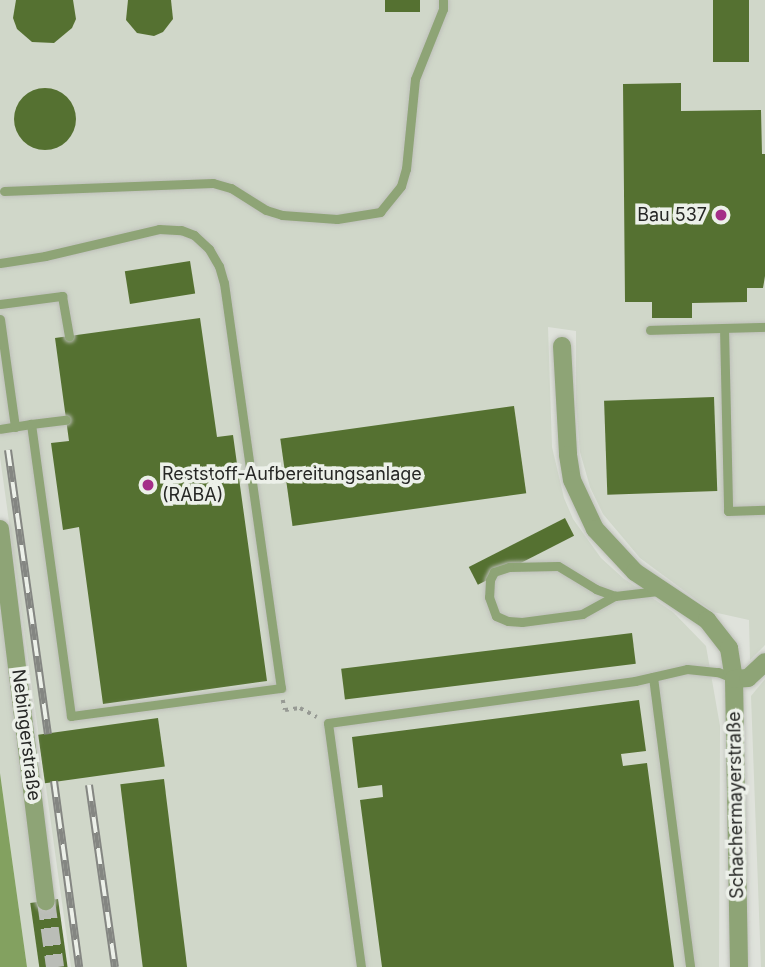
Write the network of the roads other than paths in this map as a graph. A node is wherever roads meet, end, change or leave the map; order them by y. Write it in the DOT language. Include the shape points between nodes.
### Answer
graph roads {
  1 [pos="443,0"];
  2 [pos="4,191"];
  3 [pos="0,262"];
  4 [pos="0,304"];
  5 [pos="0,319"];
  6 [pos="765,327"];
  7 [pos="724,328"];
  8 [pos="650,330"];
  9 [pos="69,336"];
  10 [pos="562,346"];
  11 [pos="66,419"];
  12 [pos="31,424"];
  13 [pos="15,427"];
  14 [pos="0,429"];
  15 [pos="765,510"];
  16 [pos="0,528"];
  17 [pos="663,590"];
  18 [pos="615,596"];
  19 [pos="765,662"];
  20 [pos="653,677"];
  21 [pos="734,679"];
  22 [pos="46,901"];
  23 [pos="361,967"];
  24 [pos="691,967"];
  25 [pos="739,967"];
  1 -- 2 [label="lane" via="415,79 401,187 380,212 337,219 282,215 213,183"];
  3 -- 12 [label="lane" via="159,229 194,235 209,249 224,283 281,688 71,716"];
  4 -- 9 [label="lane" via="62,296"];
  5 -- 13 [label="lane"];
  6 -- 7 [label="lane"];
  7 -- 8 [label="lane"];
  7 -- 15 [label="lane" via="728,511"];
  10 -- 17 [label="street, Schachermayerstraße" via="572,480 595,529 613,551"];
  11 -- 12 [label="lane"];
  12 -- 13 [label="lane"];
  13 -- 14 [label="lane"];
  16 -- 22 [label="street, Nebingerstraße"];
  17 -- 18 [label="lane"];
  17 -- 21 [label="street, Schachermayerstraße" via="716,630 729,649"];
  18 -- 18 [label="lane" via="558,566 509,567 494,572 490,580 492,610 508,621 582,614"];
  19 -- 21 [label="street" via="748,678"];
  20 -- 21 [label="lane" via="695,669"];
  20 -- 23 [label="lane" via="328,723"];
  20 -- 24 [label="lane"];
  21 -- 25 [label="street, Schachermayerstraße"];
}
